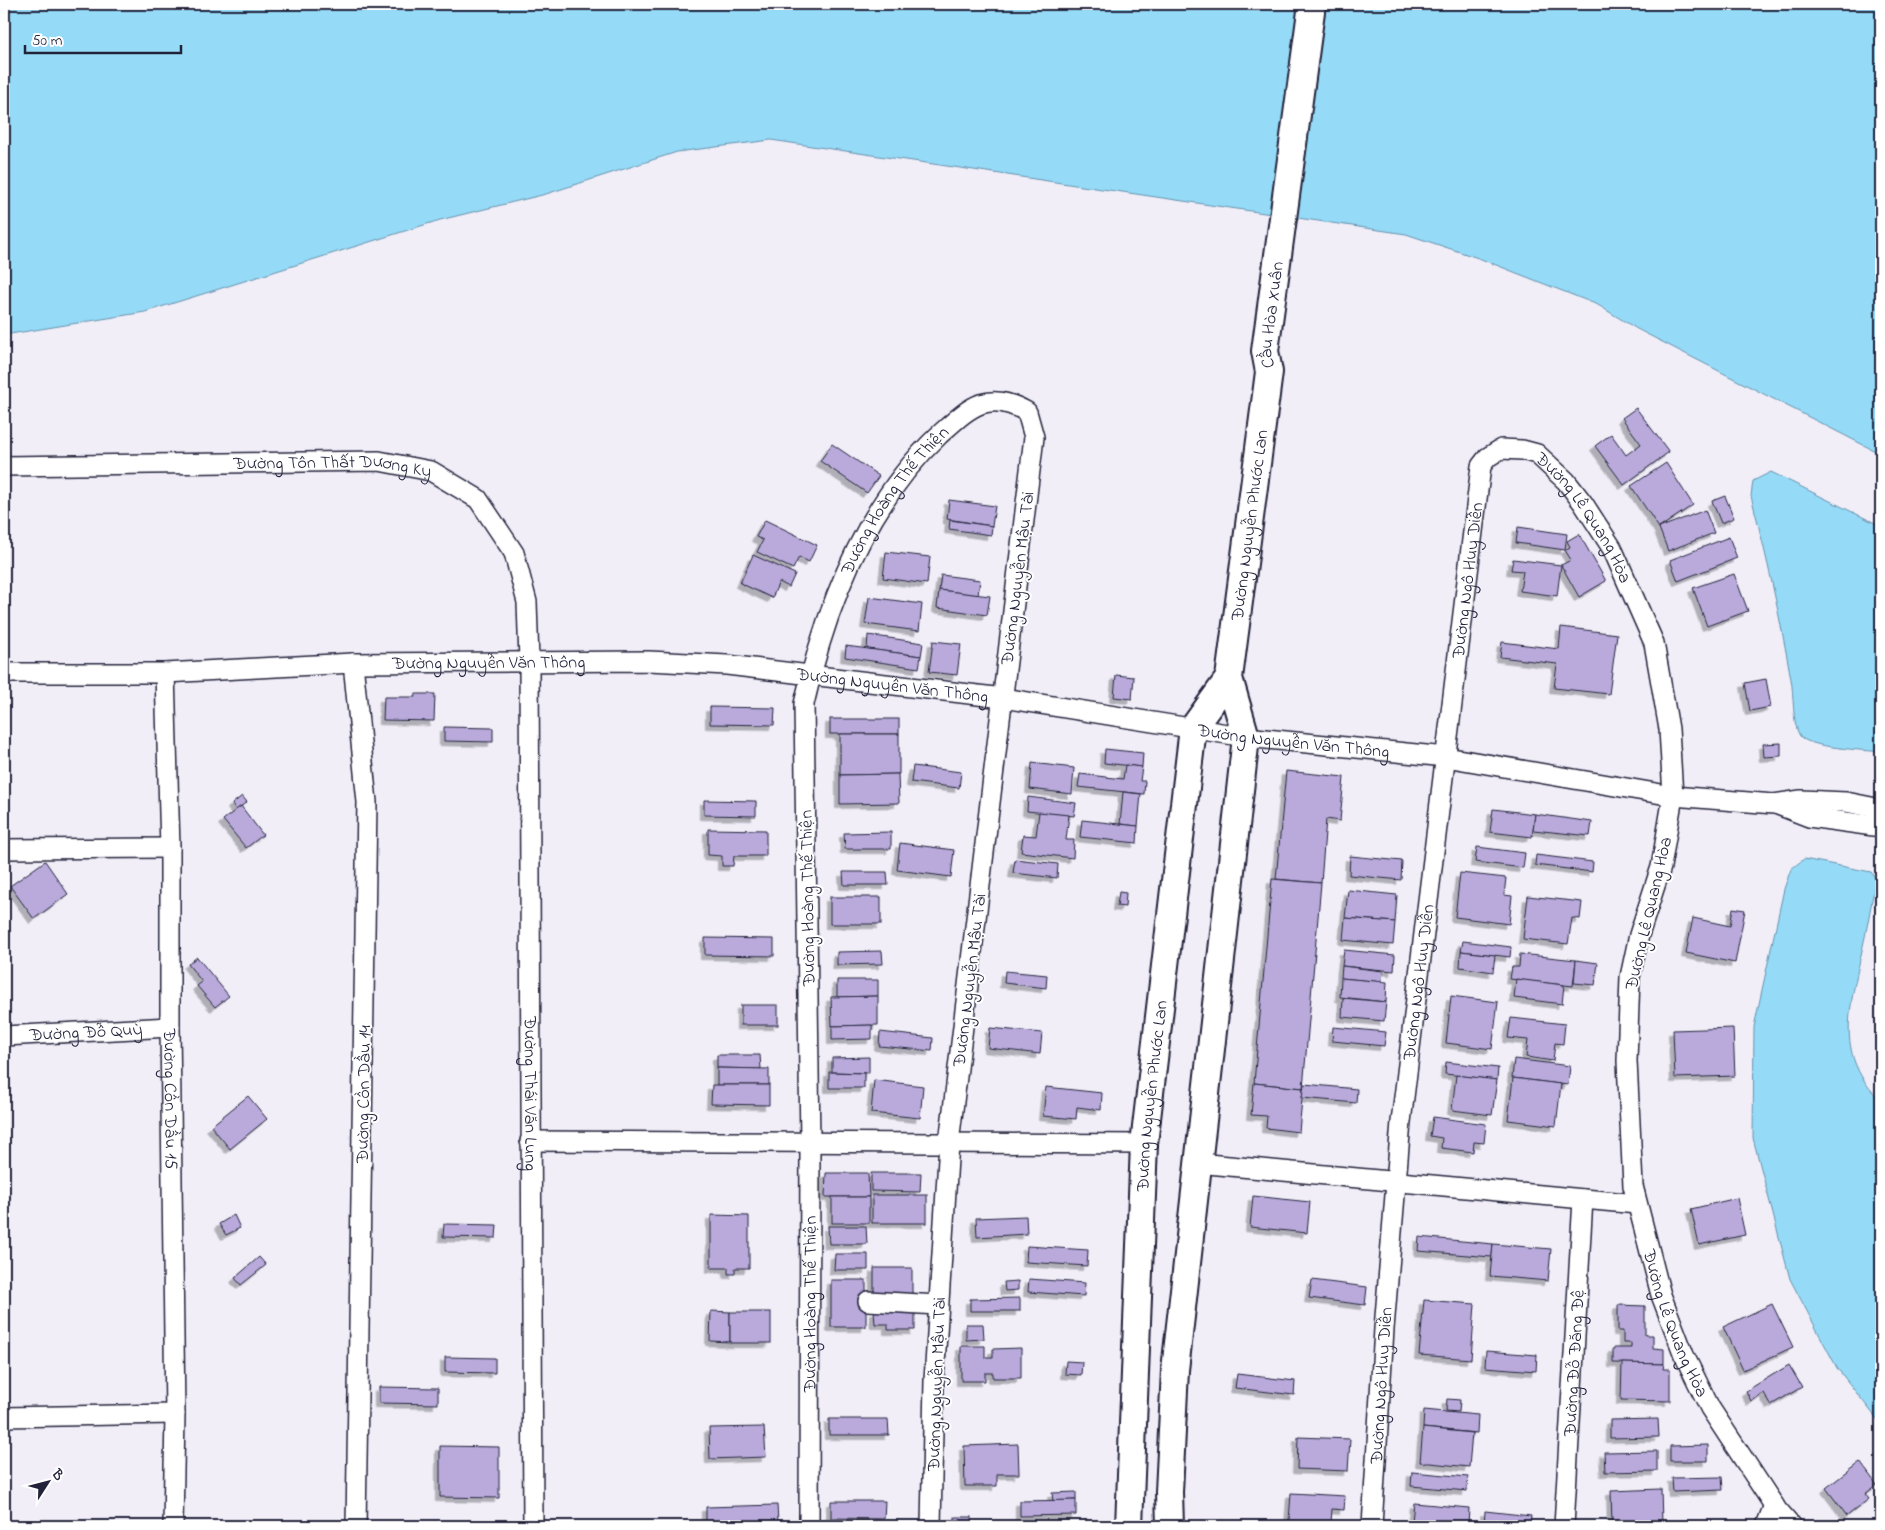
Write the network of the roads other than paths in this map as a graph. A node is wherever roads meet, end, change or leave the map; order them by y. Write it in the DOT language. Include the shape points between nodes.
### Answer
graph roads {
  1 [pos="1312,4"];
  2 [pos="1329,4"];
  3 [pos="1269,372"];
  4 [pos="1034,436"];
  5 [pos="1501,449"];
  6 [pos="4,466"];
  7 [pos="529,661"];
  8 [pos="353,663"];
  9 [pos="165,672"];
  10 [pos="4,673"];
  11 [pos="810,675"];
  12 [pos="1229,678"];
  13 [pos="1003,698"];
  14 [pos="1193,728"];
  15 [pos="1246,737"];
  16 [pos="1446,757"];
  17 [pos="1673,796"];
  18 [pos="1774,804"];
  19 [pos="1881,809"];
  20 [pos="1881,827"];
  21 [pos="170,848"];
  22 [pos="4,849"];
  23 [pos="170,1027"];
  24 [pos="4,1036"];
  25 [pos="530,1141"];
  26 [pos="810,1143"];
  27 [pos="949,1143"];
  28 [pos="1144,1144"];
  29 [pos="1197,1163"];
  30 [pos="1396,1182"];
  31 [pos="1583,1199"];
  32 [pos="1637,1204"];
  33 [pos="868,1301"];
  34 [pos="938,1305"];
  35 [pos="176,1414"];
  36 [pos="4,1417"];
  37 [pos="1774,1505"];
  38 [pos="174,1526"];
  39 [pos="356,1526"];
  40 [pos="533,1526"];
  41 [pos="809,1526"];
  42 [pos="931,1526"];
  43 [pos="1128,1526"];
  44 [pos="1170,1526"];
  45 [pos="1372,1526"];
  46 [pos="1564,1526"];
  47 [pos="1766,1526"];
  48 [pos="1791,1526"];
  1 -- 3 [label="main road, Cầu Hòa Xuân" via="1265,352"];
  2 -- 3 [label="main road, Cầu Hòa Xuân" via="1280,355"];
  3 -- 12 [label="main road, Đường Nguyễn Phước Lan"];
  4 -- 11 [label="street, Đường Hoàng Thế Thiện" via="1028,412 1010,402 990,400 958,418 914,459 877,510 845,575"];
  4 -- 13 [label="street, Đường Nguyễn Mậu Tài"];
  5 -- 16 [label="street, Đường Ngô Huy Diễn" via="1480,466"];
  5 -- 17 [label="street, Đường Lê Quang Hòa" via="1537,454 1578,496 1612,548 1654,643 1669,729"];
  6 -- 7 [label="street, Đường Tôn Thất Dương Kỵ" via="379,461 431,471 478,499 514,553 527,602"];
  7 -- 8 [label="street, Đường Nguyễn Văn Thông"];
  7 -- 11 [label="street, Đường Nguyễn Văn Thông" via="649,661 727,665"];
  7 -- 25 [label="street, Đường Thái Văn Lung"];
  8 -- 9 [label="street, Đường Nguyễn Văn Thông"];
  8 -- 39 [label="street, Đường Cồn Dầu 14" via="368,802"];
  9 -- 10 [label="street, Đường Nguyễn Văn Thông"];
  9 -- 21 [label="street, Đường Cồn Dầu 15"];
  11 -- 13 [label="street, Đường Nguyễn Văn Thông"];
  11 -- 26 [label="street, Đường Hoàng Thế Thiện" via="804,704"];
  12 -- 14 [label="main road, Đường Nguyễn Phước Lan"];
  12 -- 15 [label="main road, Đường Nguyễn Phước Lan"];
  13 -- 14 [label="street, Đường Nguyễn Văn Thông"];
  13 -- 27 [label="street, Đường Nguyễn Mậu Tài"];
  14 -- 15 [label="street, Đường Nguyễn Văn Thông"];
  14 -- 28 [label="main road, Đường Nguyễn Phước Lan"];
  15 -- 16 [label="street, Đường Nguyễn Văn Thông"];
  15 -- 29 [label="main road, Đường Nguyễn Phước Lan"];
  16 -- 17 [label="street, Đường Nguyễn Văn Thông"];
  16 -- 30 [label="street, Đường Ngô Huy Diễn"];
  17 -- 18 [label="street, Đường Nguyễn Văn Thông"];
  17 -- 32 [label="street, Đường Lê Quang Hòa" via="1661,867 1639,935 1630,978 1628,1102"];
  18 -- 19 [label="street, Đường Nguyễn Văn Thông" via="1801,800 1846,802"];
  18 -- 20 [label="street, Đường Nguyễn Văn Thông" via="1809,817"];
  21 -- 22 [label="street"];
  21 -- 23 [label="street, Đường Cồn Dầu 15"];
  23 -- 24 [label="street, Đường Đỗ Quỳ"];
  23 -- 35 [label="street, Đường Cồn Dầu 15"];
  25 -- 26 [label="street"];
  25 -- 40 [label="street, Đường Thái Văn Lung"];
  26 -- 27 [label="street"];
  26 -- 41 [label="street, Đường Hoàng Thế Thiện"];
  27 -- 28 [label="street"];
  27 -- 34 [label="street, Đường Nguyễn Mậu Tài"];
  28 -- 43 [label="main road, Đường Nguyễn Phước Lan"];
  29 -- 30 [label="street"];
  29 -- 44 [label="main road, Đường Nguyễn Phước Lan" via="1175,1370"];
  30 -- 31 [label="street"];
  30 -- 45 [label="street, Đường Ngô Huy Diễn"];
  31 -- 32 [label="street"];
  31 -- 46 [label="street, Đường Đỗ Đăng Đệ"];
  32 -- 37 [label="street, Đường Lê Quang Hòa" via="1661,1296 1684,1355 1710,1408"];
  33 -- 34 [label="street"];
  34 -- 42 [label="street, Đường Nguyễn Mậu Tài"];
  35 -- 36 [label="street"];
  35 -- 38 [label="street, Đường Cồn Dầu 15"];
  37 -- 47 [label="street"];
  37 -- 48 [label="street, Đường Lê Quang Hòa"];
}
